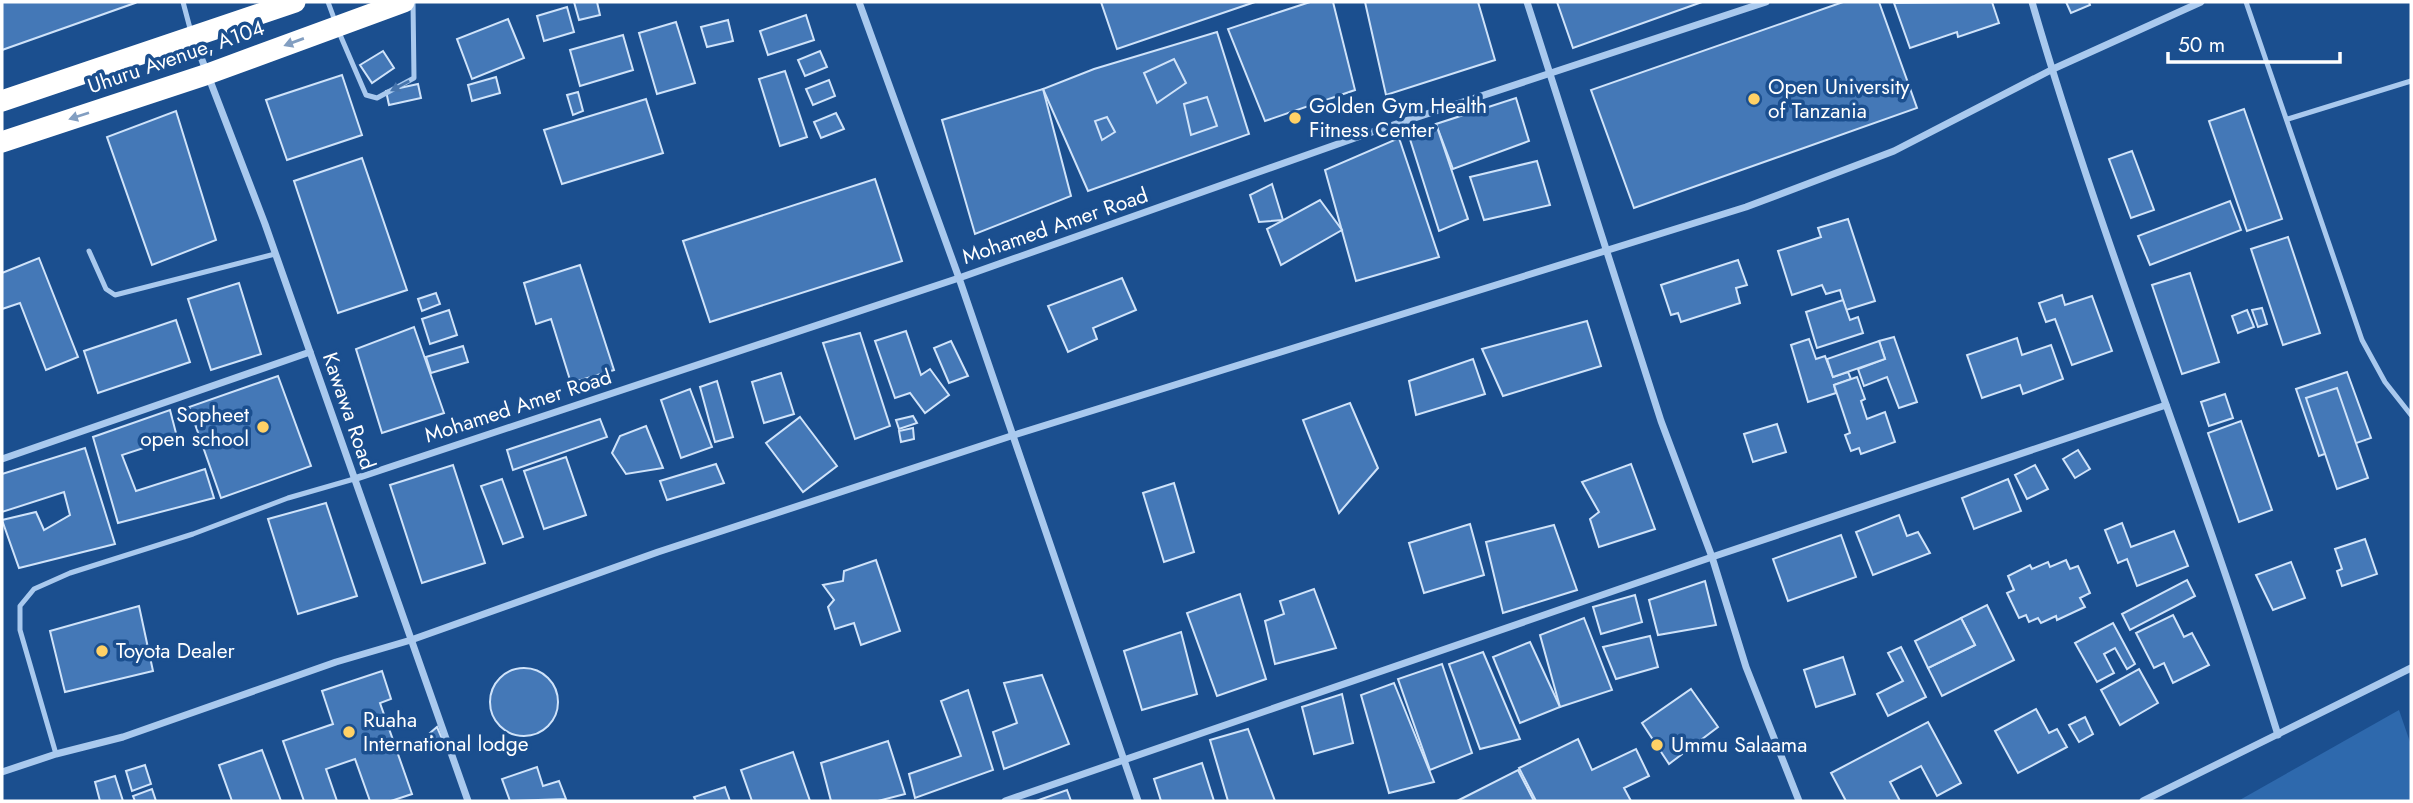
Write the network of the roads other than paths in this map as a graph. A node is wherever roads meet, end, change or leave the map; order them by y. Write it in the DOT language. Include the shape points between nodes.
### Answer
graph roads {
  1 [pos="183,2"];
  2 [pos="295,2"];
  3 [pos="328,2"];
  4 [pos="404,2"];
  5 [pos="413,2"];
  6 [pos="859,2"];
  7 [pos="1527,2"];
  8 [pos="1766,2"];
  9 [pos="2032,2"];
  10 [pos="2201,2"];
  11 [pos="2246,2"];
  12 [pos="336,26"];
  13 [pos="192,35"];
  14 [pos="2053,69"];
  15 [pos="1551,71"];
  16 [pos="205,75"];
  17 [pos="2411,80"];
  18 [pos="2,101"];
  19 [pos="2288,120"];
  20 [pos="2,142"];
  21 [pos="1608,247"];
  22 [pos="89,251"];
  23 [pos="275,254"];
  24 [pos="959,278"];
  25 [pos="310,352"];
  26 [pos="2166,405"];
  27 [pos="2411,415"];
  28 [pos="1011,436"];
  29 [pos="2,459"];
  30 [pos="354,479"];
  31 [pos="1712,557"];
  32 [pos="411,640"];
  33 [pos="2411,668"];
  34 [pos="2278,735"];
  35 [pos="56,754"];
  36 [pos="1125,760"];
  37 [pos="2,772"];
  38 [pos="468,801"];
  39 [pos="1005,801"];
  40 [pos="1138,801"];
  41 [pos="1799,801"];
  42 [pos="2143,801"];
  1 -- 13 [label="lane"];
  2 -- 13 [label="highway, Uhuru Avenue, A104"];
  3 -- 12 [label="lane"];
  4 -- 12 [label="highway, Uhuru Avenue, A104"];
  5 -- 12 [label="lane, one-way" via="414,78 377,98 366,95"];
  6 -- 24 [label="street"];
  7 -- 15 [label="street"];
  8 -- 15 [label="street, Mohamed Amer Road"];
  9 -- 14 [label="street"];
  10 -- 14 [label="street"];
  11 -- 19 [label="lane"];
  12 -- 16 [label="highway, Uhuru Avenue, A104, one-way"];
  13 -- 16 [label="street, Kawawa Road"];
  13 -- 18 [label="highway, Uhuru Avenue, A104"];
  14 -- 21 [label="street" via="1894,151 1746,206"];
  14 -- 26 [label="street"];
  15 -- 21 [label="street"];
  15 -- 24 [label="street, Mohamed Amer Road"];
  16 -- 20 [label="highway, Uhuru Avenue, A104, one-way"];
  16 -- 23 [label="street, Kawawa Road"];
  17 -- 19 [label="lane"];
  19 -- 27 [label="lane" via="2362,340 2385,382"];
  21 -- 28 [label="street"];
  21 -- 31 [label="street" via="1661,421"];
  22 -- 23 [label="lane" via="106,289 115,295"];
  23 -- 25 [label="street, Kawawa Road"];
  24 -- 28 [label="street"];
  24 -- 30 [label="street, Mohamed Amer Road"];
  25 -- 29 [label="street"];
  25 -- 30 [label="street, Kawawa Road"];
  26 -- 31 [label="street"];
  26 -- 34 [label="street" via="2236,598"];
  28 -- 32 [label="street" via="658,552"];
  28 -- 36 [label="street"];
  30 -- 32 [label="street, Kawawa Road"];
  30 -- 35 [label="lane" via="34,589 20,606 20,630"];
  31 -- 36 [label="street"];
  31 -- 41 [label="street" via="1746,667"];
  32 -- 35 [label="street" via="123,737"];
  32 -- 38 [label="street, Kawawa Road"];
  33 -- 34 [label="street"];
  34 -- 42 [label="street"];
  35 -- 37 [label="street"];
  36 -- 39 [label="street"];
  36 -- 40 [label="street"];
}
